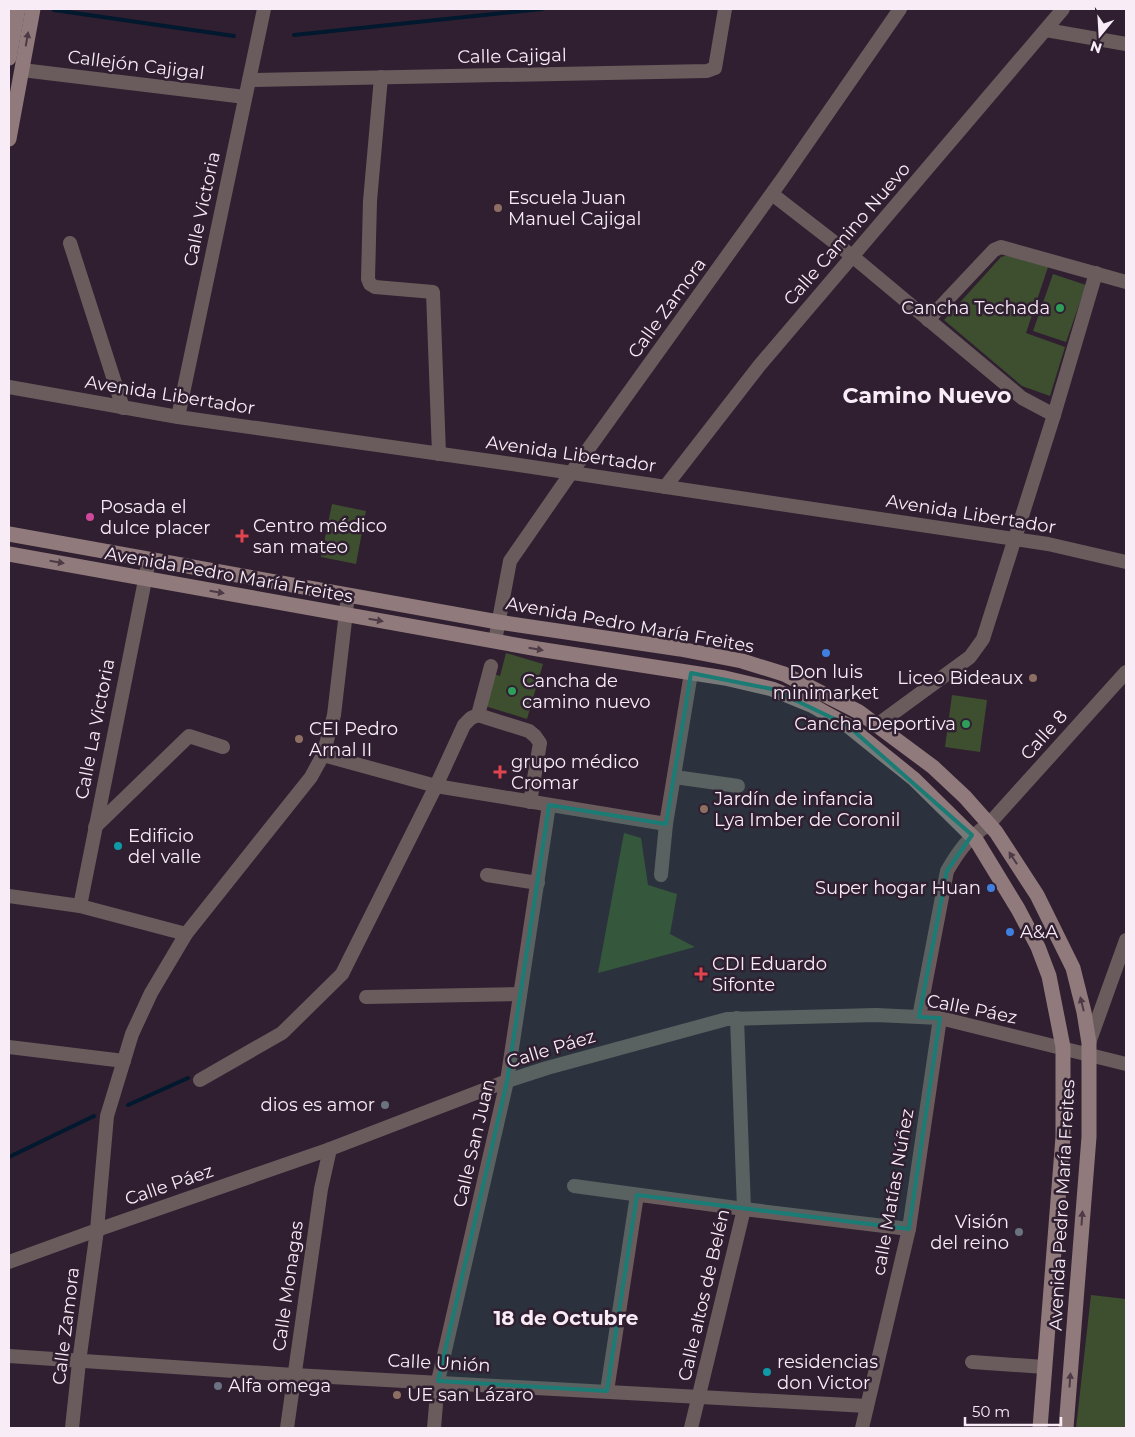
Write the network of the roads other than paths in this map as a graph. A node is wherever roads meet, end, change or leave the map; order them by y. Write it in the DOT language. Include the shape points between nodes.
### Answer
graph roads {
  1 [pos="18,9"];
  2 [pos="33,9"];
  3 [pos="264,9"];
  4 [pos="725,9"];
  5 [pos="900,9"];
  6 [pos="1063,9"];
  7 [pos="1046,30"];
  8 [pos="1126,44"];
  9 [pos="9,58"];
  10 [pos="22,70"];
  11 [pos="381,77"];
  12 [pos="249,80"];
  13 [pos="245,97"];
  14 [pos="9,139"];
  15 [pos="772,194"];
  16 [pos="70,243"];
  17 [pos="852,256"];
  18 [pos="1096,273"];
  19 [pos="1126,282"];
  20 [pos="928,320"];
  21 [pos="9,387"];
  22 [pos="123,408"];
  23 [pos="1054,415"];
  24 [pos="178,417"];
  25 [pos="439,454"];
  26 [pos="571,473"];
  27 [pos="665,487"];
  28 [pos="9,534"];
  29 [pos="1014,539"];
  30 [pos="9,554"];
  31 [pos="149,560"];
  32 [pos="1126,562"];
  33 [pos="144,578"];
  34 [pos="348,595"];
  35 [pos="346,615"];
  36 [pos="498,622"];
  37 [pos="494,641"];
  38 [pos="491,666"];
  39 [pos="1126,672"];
  40 [pos="690,673"];
  41 [pos="478,714"];
  42 [pos="877,725"];
  43 [pos="222,747"];
  44 [pos="323,755"];
  45 [pos="675,777"];
  46 [pos="436,786"];
  47 [pos="738,786"];
  48 [pos="530,802"];
  49 [pos="549,805"];
  50 [pos="666,824"];
  51 [pos="989,824"];
  52 [pos="95,827"];
  53 [pos="972,835"];
  54 [pos="487,875"];
  55 [pos="661,875"];
  56 [pos="538,883"];
  57 [pos="9,896"];
  58 [pos="80,906"];
  59 [pos="186,934"];
  60 [pos="1126,940"];
  61 [pos="520,994"];
  62 [pos="366,997"];
  63 [pos="919,1017"];
  64 [pos="737,1018"];
  65 [pos="940,1018"];
  66 [pos="1063,1047"];
  67 [pos="9,1048"];
  68 [pos="1089,1048"];
  69 [pos="124,1061"];
  70 [pos="1126,1064"];
  71 [pos="200,1080"];
  72 [pos="508,1081"];
  73 [pos="330,1149"];
  74 [pos="1062,1166"];
  75 [pos="1086,1166"];
  76 [pos="574,1186"];
  77 [pos="637,1195"];
  78 [pos="744,1209"];
  79 [pos="909,1229"];
  80 [pos="97,1230"];
  81 [pos="9,1262"];
  82 [pos="9,1356"];
  83 [pos="79,1362"];
  84 [pos="972,1362"];
  85 [pos="1044,1367"];
  86 [pos="294,1375"];
  87 [pos="438,1381"];
  88 [pos="607,1391"];
  89 [pos="700,1396"];
  90 [pos="867,1406"];
  91 [pos="72,1428"];
  92 [pos="287,1428"];
  93 [pos="434,1428"];
  94 [pos="691,1428"];
  95 [pos="862,1428"];
  96 [pos="1040,1428"];
  97 [pos="1066,1428"];
  1 -- 9 [label="street"];
  10 -- 2 [label="street, one-way"];
  3 -- 12 [label="street, Calle Victoria"];
  4 -- 11 [label="street, Calle Cajigal" via="715,68 707,71"];
  5 -- 15 [label="street, Calle Zamora"];
  6 -- 7 [label="street, Calle Camino Nuevo"];
  7 -- 8 [label="street"];
  7 -- 17 [label="street, Calle Camino Nuevo"];
  10 -- 13 [label="street, Callejón Cajigal"];
  10 -- 14 [label="street"];
  11 -- 12 [label="street, Calle Cajigal"];
  11 -- 25 [label="street" via="370,201 368,279 375,287 433,292"];
  12 -- 13 [label="street, Calle Victoria"];
  13 -- 24 [label="street, Calle Victoria"];
  15 -- 17 [label="street"];
  15 -- 26 [label="street, Calle Zamora"];
  16 -- 22 [label="street"];
  17 -- 20 [label="street"];
  17 -- 27 [label="street, Calle Camino Nuevo" via="759,366"];
  18 -- 19 [label="street"];
  18 -- 20 [label="street" via="1001,247 994,250"];
  18 -- 23 [label="street"];
  20 -- 23 [label="street" via="1022,398"];
  21 -- 22 [label="street, Avenida Libertador"];
  22 -- 24 [label="street, Avenida Libertador"];
  23 -- 29 [label="street"];
  24 -- 25 [label="street, Avenida Libertador"];
  25 -- 26 [label="street, Avenida Libertador"];
  26 -- 27 [label="street, Avenida Libertador"];
  26 -- 36 [label="street, Calle Zamora" via="510,561"];
  27 -- 29 [label="street, Avenida Libertador"];
  28 -- 31 [label="street, Avenida Pedro María Freites"];
  29 -- 32 [label="street, Avenida Libertador"];
  29 -- 42 [label="street" via="983,639 970,657"];
  30 -- 33 [label="street, Avenida Pedro María Freites, one-way"];
  31 -- 33 [label="street, Calle La Victoria"];
  31 -- 34 [label="street, Avenida Pedro María Freites"];
  33 -- 35 [label="street, Avenida Pedro María Freites, one-way"];
  33 -- 52 [label="street, Calle La Victoria"];
  34 -- 35 [label="street, Calle Zamora"];
  34 -- 36 [label="street, Avenida Pedro María Freites"];
  35 -- 37 [label="street, Avenida Pedro María Freites, one-way"];
  35 -- 44 [label="street, Calle Zamora" via="334,715"];
  36 -- 37 [label="street, Calle Zamora"];
  36 -- 42 [label="street, Avenida Pedro María Freites" via="742,661 784,674 859,712"];
  37 -- 40 [label="street, Avenida Pedro María Freites, one-way"];
  38 -- 41 [label="street"];
  39 -- 51 [label="street, Calle 8"];
  40 -- 45 [label="street"];
  40 -- 53 [label="street, Avenida Pedro María Freites" via="772,688 848,725 914,779"];
  41 -- 46 [label="street" via="464,725"];
  41 -- 48 [label="street" via="529,731 540,743"];
  42 -- 51 [label="street, Avenida Pedro María Freites" via="933,767"];
  43 -- 52 [label="street" via="189,736"];
  44 -- 46 [label="street"];
  44 -- 59 [label="street, Calle Zamora" via="311,777"];
  45 -- 47 [label="street"];
  45 -- 50 [label="street"];
  46 -- 48 [label="street"];
  46 -- 71 [label="street" via="342,974 282,1033"];
  48 -- 49 [label="street"];
  49 -- 50 [label="street"];
  49 -- 56 [label="street, Calle San Juan"];
  50 -- 55 [label="street"];
  51 -- 53 [label="street"];
  68 -- 51 [label="street, Avenida Pedro María Freites, one-way" via="1073,968 1037,895"];
  52 -- 58 [label="street, Calle La Victoria"];
  53 -- 63 [label="street" via="947,871"];
  53 -- 66 [label="street, Avenida Pedro María Freites" via="1038,947 1049,976"];
  54 -- 56 [label="street"];
  56 -- 61 [label="street, Calle San Juan"];
  57 -- 58 [label="street"];
  58 -- 59 [label="street"];
  59 -- 69 [label="street, Calle Zamora" via="151,993 132,1034"];
  60 -- 68 [label="street"];
  61 -- 62 [label="street"];
  61 -- 72 [label="street, Calle San Juan"];
  63 -- 64 [label="street, Calle Páez"];
  63 -- 65 [label="street, Calle Páez"];
  64 -- 72 [label="street, Calle Páez"];
  64 -- 78 [label="street, Calle altos de Belén"];
  65 -- 66 [label="street, Calle Páez"];
  65 -- 79 [label="street, calle Matías Núñez"];
  66 -- 68 [label="street, Calle Páez"];
  66 -- 74 [label="street, Avenida Pedro María Freites"];
  67 -- 69 [label="street"];
  68 -- 70 [label="street, Calle Páez"];
  68 -- 75 [label="street, Avenida Pedro María Freites"];
  69 -- 80 [label="street, Calle Zamora" via="107,1116"];
  72 -- 73 [label="street, Calle Páez"];
  72 -- 87 [label="street, Calle San Juan"];
  73 -- 80 [label="street, Calle Páez"];
  73 -- 86 [label="street, Calle Monagas" via="321,1189"];
  74 -- 75 [label="street"];
  74 -- 85 [label="street, Avenida Pedro María Freites"];
  97 -- 75 [label="street, Avenida Pedro María Freites, one-way"];
  76 -- 77 [label="street"];
  77 -- 78 [label="street"];
  77 -- 88 [label="street"];
  78 -- 79 [label="street"];
  78 -- 89 [label="street, Calle altos de Belén"];
  79 -- 90 [label="street, calle Matías Núñez"];
  80 -- 81 [label="street, Calle Páez"];
  80 -- 83 [label="street, Calle Zamora"];
  82 -- 83 [label="street, Calle Unión"];
  83 -- 86 [label="street, Calle Unión"];
  83 -- 91 [label="street, Calle Zamora"];
  84 -- 85 [label="street"];
  85 -- 96 [label="street, Avenida Pedro María Freites"];
  86 -- 87 [label="street, Calle Unión"];
  86 -- 92 [label="street, Calle Monagas"];
  87 -- 88 [label="street, Calle Unión"];
  87 -- 93 [label="street, Calle San Juan"];
  88 -- 89 [label="street, Calle Unión"];
  89 -- 90 [label="street, Calle Unión"];
  89 -- 94 [label="street, Calle altos de Belén"];
  90 -- 95 [label="street, calle Matías Núñez"];
}
